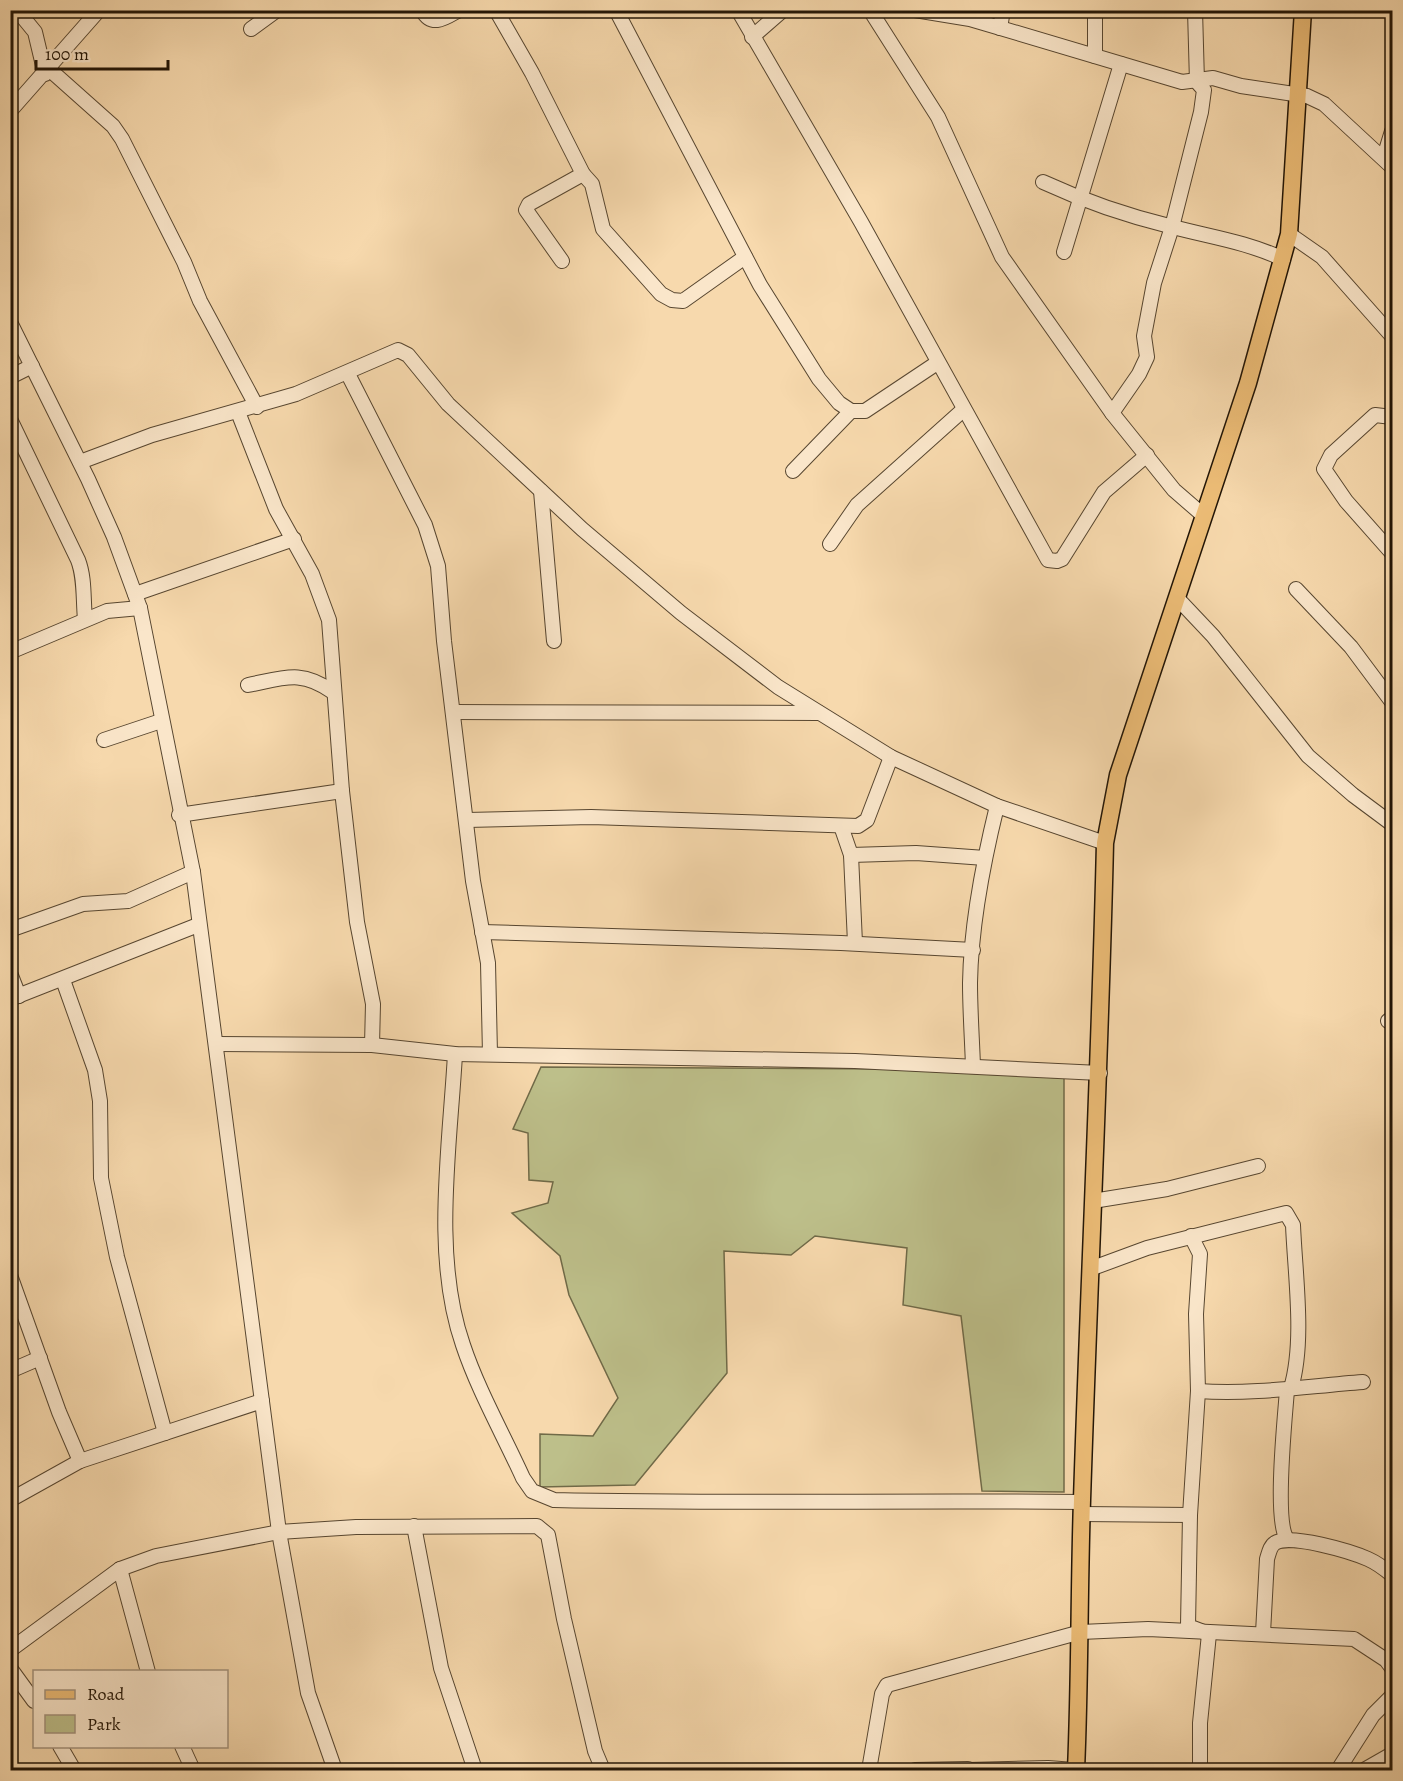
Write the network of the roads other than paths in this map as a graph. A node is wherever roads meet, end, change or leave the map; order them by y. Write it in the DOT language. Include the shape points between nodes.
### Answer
graph roads {
  1 [pos="17,10"];
  2 [pos="99,10"];
  3 [pos="277,10"];
  4 [pos="422,10"];
  5 [pos="459,10"];
  6 [pos="496,10"];
  7 [pos="616,10"];
  8 [pos="738,10"];
  9 [pos="783,10"];
  10 [pos="870,10"];
  11 [pos="915,10"];
  12 [pos="1003,10"];
  13 [pos="1095,10"];
  14 [pos="1194,10"];
  15 [pos="1303,10"];
  16 [pos="1000,28"];
  17 [pos="251,29"];
  18 [pos="752,37"];
  19 [pos="1095,56"];
  20 [pos="1121,64"];
  21 [pos="47,72"];
  22 [pos="1197,82"];
  23 [pos="1298,93"];
  24 [pos="10,111"];
  25 [pos="1392,131"];
  26 [pos="1388,162"];
  27 [pos="583,174"];
  28 [pos="1043,182"];
  29 [pos="1081,200"];
  30 [pos="1172,227"];
  31 [pos="1289,234"];
  32 [pos="1064,252"];
  33 [pos="745,257"];
  34 [pos="1283,259"];
  35 [pos="562,261"];
  36 [pos="10,322"];
  37 [pos="1392,336"];
  38 [pos="937,363"];
  39 [pos="32,366"];
  40 [pos="348,374"];
  41 [pos="10,377"];
  42 [pos="257,407"];
  43 [pos="963,410"];
  44 [pos="851,411"];
  45 [pos="238,412"];
  46 [pos="1112,413"];
  47 [pos="1392,417"];
  48 [pos="10,418"];
  49 [pos="1147,455"];
  50 [pos="80,462"];
  51 [pos="793,471"];
  52 [pos="541,491"];
  53 [pos="1204,516"];
  54 [pos="294,539"];
  55 [pos="830,544"];
  56 [pos="1392,553"];
  57 [pos="1296,589"];
  58 [pos="135,594"];
  59 [pos="1178,599"];
  60 [pos="140,608"];
  61 [pos="86,619"];
  62 [pos="554,641"];
  63 [pos="12,646"];
  64 [pos="248,685"];
  65 [pos="333,692"];
  66 [pos="1392,702"];
  67 [pos="454,712"];
  68 [pos="819,713"];
  69 [pos="161,721"];
  70 [pos="104,740"];
  71 [pos="10,748"];
  72 [pos="891,757"];
  73 [pos="10,758"];
  74 [pos="342,791"];
  75 [pos="997,806"];
  76 [pos="179,815"];
  77 [pos="467,820"];
  78 [pos="1392,824"];
  79 [pos="841,826"];
  80 [pos="1105,843"];
  81 [pos="851,855"];
  82 [pos="985,858"];
  83 [pos="193,872"];
  84 [pos="198,925"];
  85 [pos="10,930"];
  86 [pos="482,932"];
  87 [pos="855,943"];
  88 [pos="973,950"];
  89 [pos="10,973"];
  90 [pos="63,980"];
  91 [pos="15,997"];
  92 [pos="217,1044"];
  93 [pos="372,1045"];
  94 [pos="455,1054"];
  95 [pos="490,1054"];
  96 [pos="973,1066"];
  97 [pos="1100,1073"];
  98 [pos="1258,1166"];
  99 [pos="1093,1201"];
  100 [pos="1191,1236"];
  101 [pos="1090,1269"];
  102 [pos="10,1275"];
  103 [pos="40,1358"];
  104 [pos="10,1371"];
  105 [pos="1363,1382"];
  106 [pos="1289,1389"];
  107 [pos="1198,1391"];
  108 [pos="262,1401"];
  109 [pos="165,1433"];
  110 [pos="80,1461"];
  111 [pos="10,1500"];
  112 [pos="1082,1508"];
  113 [pos="1190,1515"];
  114 [pos="414,1526"];
  115 [pos="279,1532"];
  116 [pos="1287,1539"];
  117 [pos="120,1569"];
  118 [pos="1392,1575"];
  119 [pos="1081,1632"];
  120 [pos="1263,1633"];
  121 [pos="1209,1634"];
  122 [pos="10,1650"];
  123 [pos="10,1668"];
  124 [pos="1392,1668"];
  125 [pos="148,1670"];
  126 [pos="1392,1696"];
  127 [pos="33,1700"];
  128 [pos="61,1748"];
  129 [pos="183,1748"];
  130 [pos="1392,1754"];
  131 [pos="74,1770"];
  132 [pos="193,1770"];
  133 [pos="335,1770"];
  134 [pos="475,1770"];
  135 [pos="603,1770"];
  136 [pos="869,1770"];
  137 [pos="915,1770"];
  138 [pos="968,1770"];
  139 [pos="1075,1770"];
  140 [pos="1200,1770"];
  141 [pos="1338,1770"];
  142 [pos="1364,1770"];
  1 -- 21 [label="street" via="35,32"];
  2 -- 21 [label="street"];
  3 -- 17 [label="street"];
  4 -- 5 [label="street" via="433,21"];
  6 -- 27 [label="street"];
  7 -- 33 [label="street"];
  8 -- 18 [label="street"];
  9 -- 18 [label="street"];
  10 -- 46 [label="street" via="938,117 1002,256"];
  11 -- 16 [label="street"];
  12 -- 16 [label="street"];
  13 -- 19 [label="street"];
  14 -- 22 [label="street"];
  15 -- 23 [label="main road"];
  16 -- 19 [label="street"];
  18 -- 38 [label="street" via="861,222"];
  19 -- 20 [label="street"];
  20 -- 22 [label="street" via="1182,82"];
  20 -- 29 [label="street"];
  21 -- 24 [label="street"];
  21 -- 42 [label="street" via="113,126 122,139 200,301"];
  22 -- 23 [label="street" via="1213,78 1241,87"];
  22 -- 30 [label="street" via="1204,90 1203,101"];
  23 -- 26 [label="street" via="1324,104"];
  23 -- 31 [label="main road"];
  25 -- 26 [label="street"];
  27 -- 33 [label="street" via="592,184 603,229 661,294 672,300 683,301"];
  27 -- 35 [label="street" via="529,204 526,210"];
  28 -- 29 [label="street"];
  29 -- 30 [label="street"];
  29 -- 32 [label="street"];
  30 -- 34 [label="street" via="1258,247"];
  30 -- 46 [label="street" via="1154,283 1144,336 1147,357"];
  31 -- 34 [label="main road"];
  31 -- 37 [label="street" via="1322,257"];
  33 -- 44 [label="street" via="819,379"];
  34 -- 53 [label="main road"];
  36 -- 39 [label="street"];
  38 -- 43 [label="street"];
  38 -- 44 [label="street" via="865,411"];
  39 -- 41 [label="street"];
  39 -- 50 [label="street"];
  40 -- 42 [label="street"];
  40 -- 52 [label="street" via="391,352 402,352 448,404"];
  40 -- 67 [label="street" via="435,551"];
  42 -- 45 [label="street"];
  43 -- 49 [label="street" via="1045,556 1052,561 1062,559 1111,485"];
  43 -- 55 [label="street" via="857,505"];
  44 -- 51 [label="street"];
  45 -- 50 [label="street" via="152,435"];
  45 -- 54 [label="street" via="276,509"];
  46 -- 49 [label="street"];
  47 -- 56 [label="street" via="1375,415 1331,455 1324,469 1346,501"];
  48 -- 61 [label="street" via="83,573"];
  49 -- 53 [label="street" via="1174,490"];
  50 -- 58 [label="street"];
  52 -- 62 [label="street"];
  52 -- 68 [label="street" via="681,613 778,687"];
  53 -- 59 [label="main road"];
  54 -- 58 [label="street"];
  54 -- 65 [label="street" via="329,620"];
  57 -- 66 [label="street" via="1351,647"];
  58 -- 60 [label="street"];
  59 -- 78 [label="street" via="1213,636 1308,756"];
  59 -- 80 [label="main road" via="1118,775"];
  60 -- 61 [label="street" via="121,608"];
  60 -- 69 [label="street"];
  61 -- 63 [label="street"];
  64 -- 65 [label="street" via="303,676"];
  65 -- 74 [label="street"];
  67 -- 68 [label="street"];
  67 -- 77 [label="street"];
  68 -- 72 [label="street"];
  69 -- 70 [label="street"];
  69 -- 76 [label="street"];
  71 -- 73 [label="street"];
  72 -- 75 [label="street"];
  72 -- 79 [label="street" via="867,820 858,826"];
  74 -- 76 [label="street"];
  74 -- 93 [label="street" via="357,922 373,1004"];
  75 -- 80 [label="street"];
  75 -- 82 [label="street"];
  76 -- 83 [label="street"];
  77 -- 79 [label="street" via="591,817"];
  77 -- 86 [label="street"];
  79 -- 81 [label="street"];
  80 -- 97 [label="main road"];
  81 -- 82 [label="street" via="916,853"];
  81 -- 87 [label="street"];
  82 -- 88 [label="street"];
  83 -- 84 [label="street"];
  83 -- 85 [label="street" via="128,901 83,904"];
  84 -- 90 [label="street"];
  84 -- 92 [label="street"];
  86 -- 87 [label="street"];
  86 -- 95 [label="street" via="488,963"];
  87 -- 88 [label="street"];
  88 -- 96 [label="street"];
  89 -- 91 [label="street"];
  90 -- 91 [label="street"];
  90 -- 109 [label="street" via="95,1070 100,1101 100,1178 117,1257"];
  92 -- 93 [label="street"];
  92 -- 108 [label="street"];
  93 -- 94 [label="street"];
  94 -- 95 [label="street"];
  94 -- 112 [label="street" via="444,1241 450,1287 462,1344 532,1491 554,1500 721,1504 939,1501"];
  95 -- 96 [label="street" via="855,1060"];
  96 -- 97 [label="street"];
  97 -- 99 [label="main road"];
  98 -- 99 [label="street" via="1167,1189"];
  99 -- 101 [label="main road"];
  100 -- 101 [label="street"];
  100 -- 106 [label="street" via="1289,1215 1293,1225 1297,1321 1296,1371"];
  100 -- 107 [label="street" via="1200,1254 1196,1314"];
  101 -- 112 [label="main road"];
  102 -- 103 [label="street"];
  103 -- 104 [label="street"];
  103 -- 110 [label="street"];
  105 -- 106 [label="street"];
  106 -- 107 [label="street"];
  106 -- 116 [label="street" via="1282,1469"];
  107 -- 113 [label="street"];
  108 -- 109 [label="street"];
  108 -- 115 [label="street"];
  109 -- 110 [label="street"];
  110 -- 111 [label="street"];
  112 -- 113 [label="street"];
  112 -- 119 [label="main road"];
  113 -- 121 [label="street" via="1188,1626"];
  114 -- 115 [label="street"];
  114 -- 134 [label="street" via="441,1668"];
  114 -- 135 [label="street" via="537,1526 546,1532 595,1751"];
  115 -- 117 [label="street" via="156,1556"];
  115 -- 133 [label="street" via="308,1693"];
  116 -- 118 [label="street" via="1357,1554"];
  116 -- 120 [label="street" via="1276,1542 1269,1551"];
  117 -- 122 [label="street"];
  117 -- 125 [label="street"];
  119 -- 121 [label="street" via="1148,1629"];
  119 -- 136 [label="street" via="887,1685 882,1694"];
  119 -- 139 [label="main road"];
  120 -- 121 [label="street"];
  120 -- 124 [label="street" via="1354,1639"];
  121 -- 140 [label="street" via="1200,1723"];
  123 -- 127 [label="street"];
  126 -- 141 [label="street" via="1373,1715"];
  128 -- 131 [label="street"];
  129 -- 132 [label="street"];
  130 -- 142 [label="street"];
  137 -- 138 [label="street"];
  138 -- 139 [label="street"];
}
